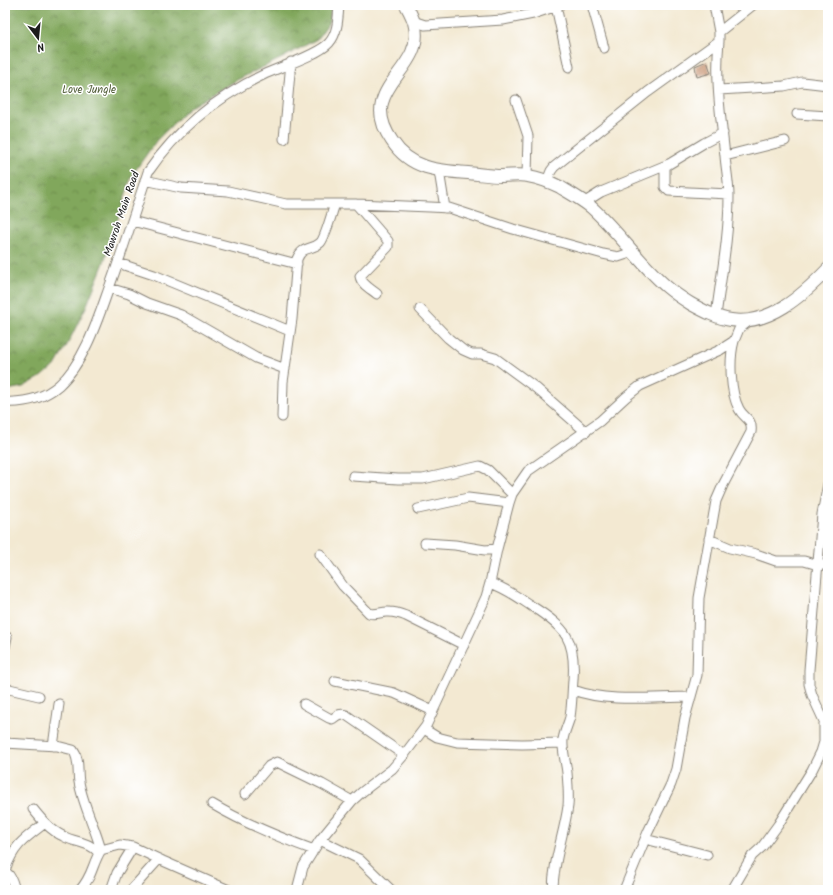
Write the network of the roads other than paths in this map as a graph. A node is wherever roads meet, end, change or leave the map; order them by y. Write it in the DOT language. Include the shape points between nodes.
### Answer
graph roads {
  1 [pos="339,5"];
  2 [pos="406,5"];
  3 [pos="592,5"];
  4 [pos="714,5"];
  5 [pos="753,5"];
  6 [pos="558,6"];
  7 [pos="413,21"];
  8 [pos="719,32"];
  9 [pos="719,41"];
  10 [pos="604,48"];
  11 [pos="291,62"];
  12 [pos="569,67"];
  13 [pos="828,85"];
  14 [pos="719,90"];
  15 [pos="516,100"];
  16 [pos="796,114"];
  17 [pos="828,116"];
  18 [pos="722,133"];
  19 [pos="284,139"];
  20 [pos="785,141"];
  21 [pos="725,156"];
  22 [pos="665,166"];
  23 [pos="440,171"];
  24 [pos="527,176"];
  25 [pos="145,180"];
  26 [pos="547,181"];
  27 [pos="729,194"];
  28 [pos="584,202"];
  29 [pos="335,204"];
  30 [pos="356,204"];
  31 [pos="445,208"];
  32 [pos="132,221"];
  33 [pos="633,252"];
  34 [pos="118,263"];
  35 [pos="297,264"];
  36 [pos="828,269"];
  37 [pos="109,288"];
  38 [pos="377,294"];
  39 [pos="420,309"];
  40 [pos="716,316"];
  41 [pos="749,321"];
  42 [pos="290,331"];
  43 [pos="734,341"];
  44 [pos="285,369"];
  45 [pos="5,402"];
  46 [pos="282,417"];
  47 [pos="586,432"];
  48 [pos="354,476"];
  49 [pos="828,484"];
  50 [pos="512,494"];
  51 [pos="509,503"];
  52 [pos="418,509"];
  53 [pos="709,539"];
  54 [pos="425,543"];
  55 [pos="497,549"];
  56 [pos="320,554"];
  57 [pos="818,565"];
  58 [pos="828,565"];
  59 [pos="490,583"];
  60 [pos="7,637"];
  61 [pos="464,645"];
  62 [pos="5,647"];
  63 [pos="335,681"];
  64 [pos="5,688"];
  65 [pos="573,690"];
  66 [pos="39,696"];
  67 [pos="691,697"];
  68 [pos="59,704"];
  69 [pos="304,704"];
  70 [pos="433,711"];
  71 [pos="424,729"];
  72 [pos="5,743"];
  73 [pos="563,743"];
  74 [pos="53,746"];
  75 [pos="404,755"];
  76 [pos="245,794"];
  77 [pos="352,801"];
  78 [pos="212,804"];
  79 [pos="33,809"];
  80 [pos="45,823"];
  81 [pos="645,839"];
  82 [pos="320,840"];
  83 [pos="133,846"];
  84 [pos="314,850"];
  85 [pos="100,851"];
  86 [pos="707,855"];
  87 [pos="159,859"];
  88 [pos="5,871"];
  89 [pos="15,890"];
  90 [pos="80,890"];
  91 [pos="111,890"];
  92 [pos="131,890"];
  93 [pos="229,890"];
  94 [pos="297,890"];
  95 [pos="391,890"];
  96 [pos="553,890"];
  97 [pos="624,890"];
  98 [pos="732,890"];
  1 -- 11 [label="street, Mawroh Main Road" via="337,23 329,42 312,54"];
  2 -- 7 [label="street"];
  3 -- 10 [label="street"];
  4 -- 8 [label="street"];
  5 -- 8 [label="street"];
  6 -- 7 [label="street" via="533,14 495,20 425,25"];
  6 -- 12 [label="street"];
  7 -- 23 [label="street" via="416,28 414,44 409,58 382,99 382,125 401,153 416,163"];
  8 -- 9 [label="street"];
  9 -- 14 [label="street"];
  9 -- 26 [label="street" via="648,92 554,167"];
  11 -- 19 [label="street"];
  11 -- 25 [label="street, Mawroh Main Road" via="244,84 212,104 159,156"];
  13 -- 14 [label="street" via="802,82 784,86"];
  14 -- 18 [label="street"];
  15 -- 24 [label="street" via="528,136"];
  16 -- 17 [label="street"];
  18 -- 21 [label="street"];
  18 -- 22 [label="street"];
  20 -- 21 [label="street"];
  21 -- 27 [label="street"];
  22 -- 27 [label="street" via="664,187 669,191"];
  22 -- 28 [label="street" via="601,192"];
  23 -- 24 [label="street"];
  23 -- 31 [label="street"];
  24 -- 26 [label="street"];
  25 -- 29 [label="street" via="181,188 228,191 282,204"];
  25 -- 32 [label="street, Mawroh Main Road"];
  26 -- 28 [label="street"];
  27 -- 40 [label="street"];
  28 -- 33 [label="street"];
  29 -- 30 [label="street"];
  29 -- 35 [label="street" via="322,241 303,250"];
  30 -- 31 [label="street"];
  30 -- 38 [label="street" via="389,244 360,276 360,280"];
  31 -- 33 [label="street" via="602,254 618,257"];
  32 -- 34 [label="street, Mawroh Main Road"];
  32 -- 35 [label="street"];
  33 -- 40 [label="street" via="666,286 694,306"];
  34 -- 37 [label="street, Mawroh Main Road"];
  34 -- 42 [label="street"];
  35 -- 42 [label="street"];
  36 -- 41 [label="street" via="788,304 759,319"];
  37 -- 44 [label="street" via="181,315 256,358"];
  37 -- 45 [label="street, Mawroh Main Road" via="87,344 75,366 60,385 39,397 26,401"];
  39 -- 47 [label="street" via="463,350 495,358 536,388"];
  40 -- 41 [label="street"];
  41 -- 43 [label="street" via="739,329"];
  42 -- 44 [label="street"];
  43 -- 47 [label="street" via="720,350 640,386"];
  43 -- 53 [label="street" via="731,366 735,396 738,408 748,418 751,428 722,485 716,501"];
  44 -- 46 [label="street"];
  47 -- 50 [label="street" via="528,471"];
  48 -- 50 [label="street" via="423,478 480,466 488,470"];
  49 -- 57 [label="street" via="822,514"];
  50 -- 51 [label="street"];
  51 -- 52 [label="street" via="468,498"];
  51 -- 55 [label="street"];
  53 -- 57 [label="street" via="776,561 804,561"];
  53 -- 67 [label="street" via="699,598 697,674"];
  54 -- 55 [label="street"];
  55 -- 59 [label="street"];
  56 -- 61 [label="street" via="343,586 369,613 388,612 406,616"];
  57 -- 58 [label="street"];
  57 -- 98 [label="street" via="809,656 809,684 824,721 824,742 812,770 778,825 752,856"];
  59 -- 61 [label="street"];
  59 -- 65 [label="street" via="535,608 562,630 572,646 574,656"];
  60 -- 62 [label="street"];
  61 -- 70 [label="street"];
  63 -- 70 [label="street" via="394,693"];
  64 -- 66 [label="street"];
  65 -- 67 [label="street" via="601,697"];
  65 -- 73 [label="street"];
  67 -- 81 [label="street" via="676,769"];
  68 -- 74 [label="street"];
  69 -- 75 [label="street" via="332,719 338,714 346,715"];
  70 -- 71 [label="street"];
  71 -- 73 [label="street" via="437,737 457,742"];
  71 -- 75 [label="street"];
  72 -- 74 [label="street"];
  73 -- 96 [label="street" via="569,789 568,807 555,863"];
  74 -- 85 [label="street" via="68,748 76,754 79,784 95,828"];
  75 -- 77 [label="street" via="392,769"];
  76 -- 77 [label="street" via="269,766 277,762"];
  77 -- 82 [label="street"];
  78 -- 84 [label="street" via="253,826"];
  79 -- 80 [label="street"];
  80 -- 85 [label="street" via="64,837"];
  80 -- 88 [label="street" via="19,843 10,856"];
  81 -- 86 [label="street"];
  81 -- 97 [label="street"];
  82 -- 84 [label="street"];
  82 -- 95 [label="street" via="359,859"];
  83 -- 85 [label="street" via="120,845"];
  83 -- 87 [label="street"];
  83 -- 91 [label="street" via="117,873"];
  84 -- 94 [label="street" via="303,867"];
  85 -- 90 [label="street" via="93,871"];
  87 -- 92 [label="street"];
  87 -- 93 [label="street"];
  88 -- 89 [label="street" via="10,876"];
}
